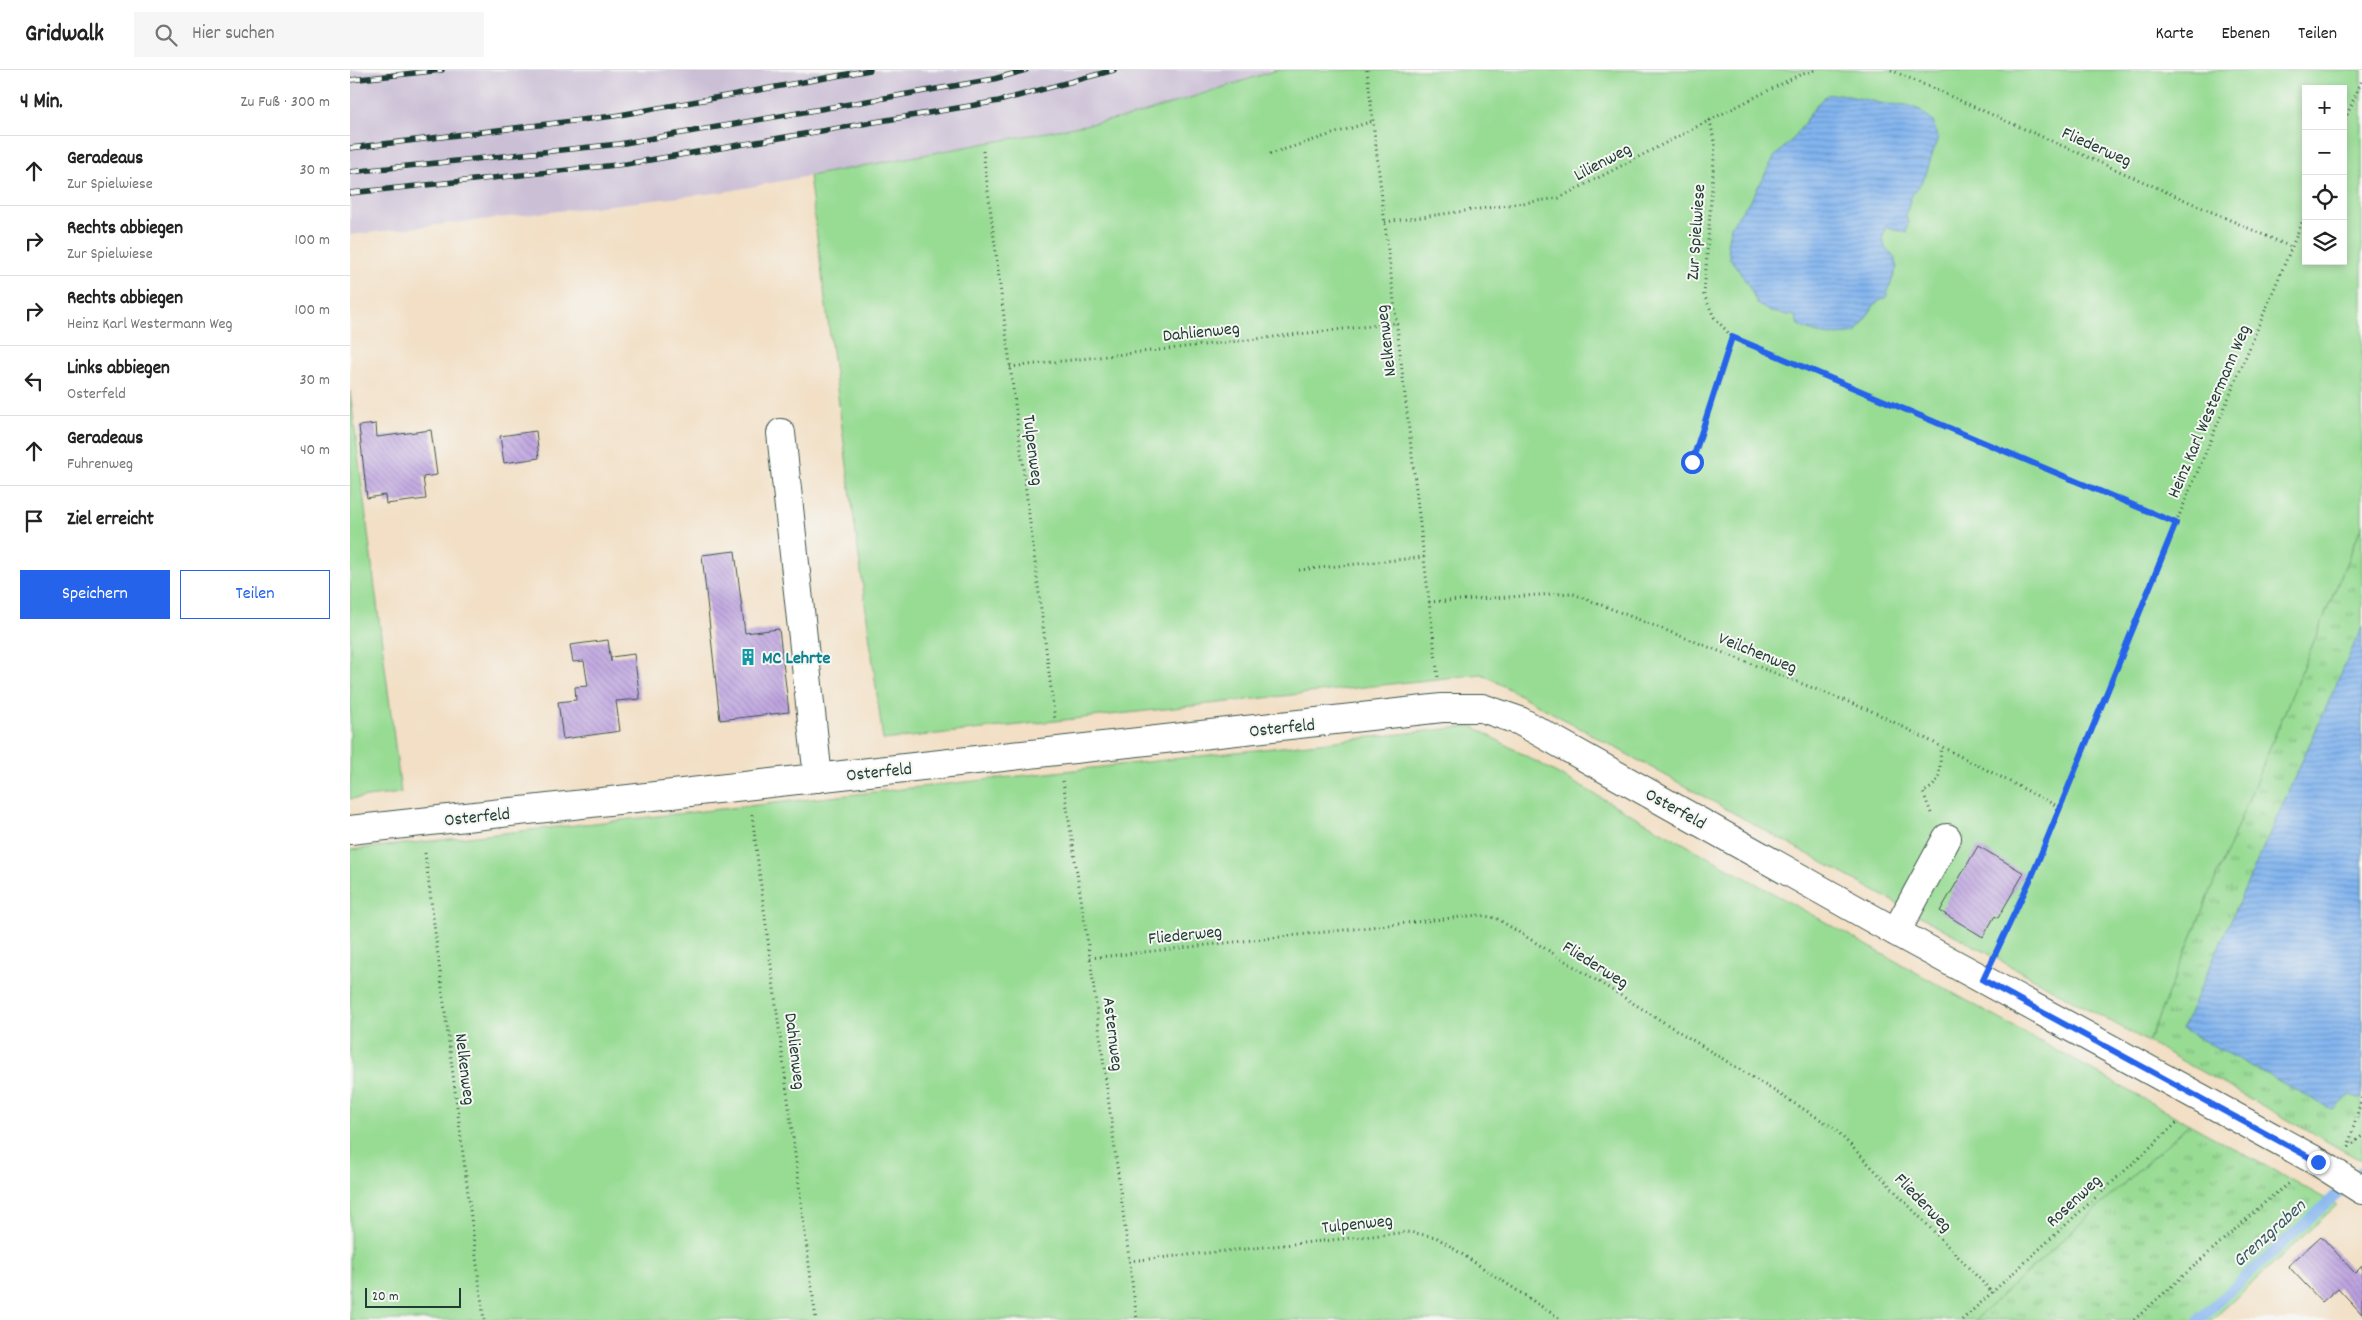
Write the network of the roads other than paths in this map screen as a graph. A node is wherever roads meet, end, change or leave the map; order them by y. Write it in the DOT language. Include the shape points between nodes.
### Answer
graph roads {
  1 [pos="781,434"];
  2 [pos="818,778"];
  3 [pos="350,830"];
  4 [pos="1947,838"];
  5 [pos="1896,932"];
  6 [pos="2362,1190"];
  1 -- 2 [label="street"];
  2 -- 3 [label="street, Osterfeld"];
  2 -- 5 [label="street, Osterfeld" via="1442,708 1482,708 1520,721"];
  4 -- 5 [label="street"];
  5 -- 6 [label="street, Osterfeld"];
}
